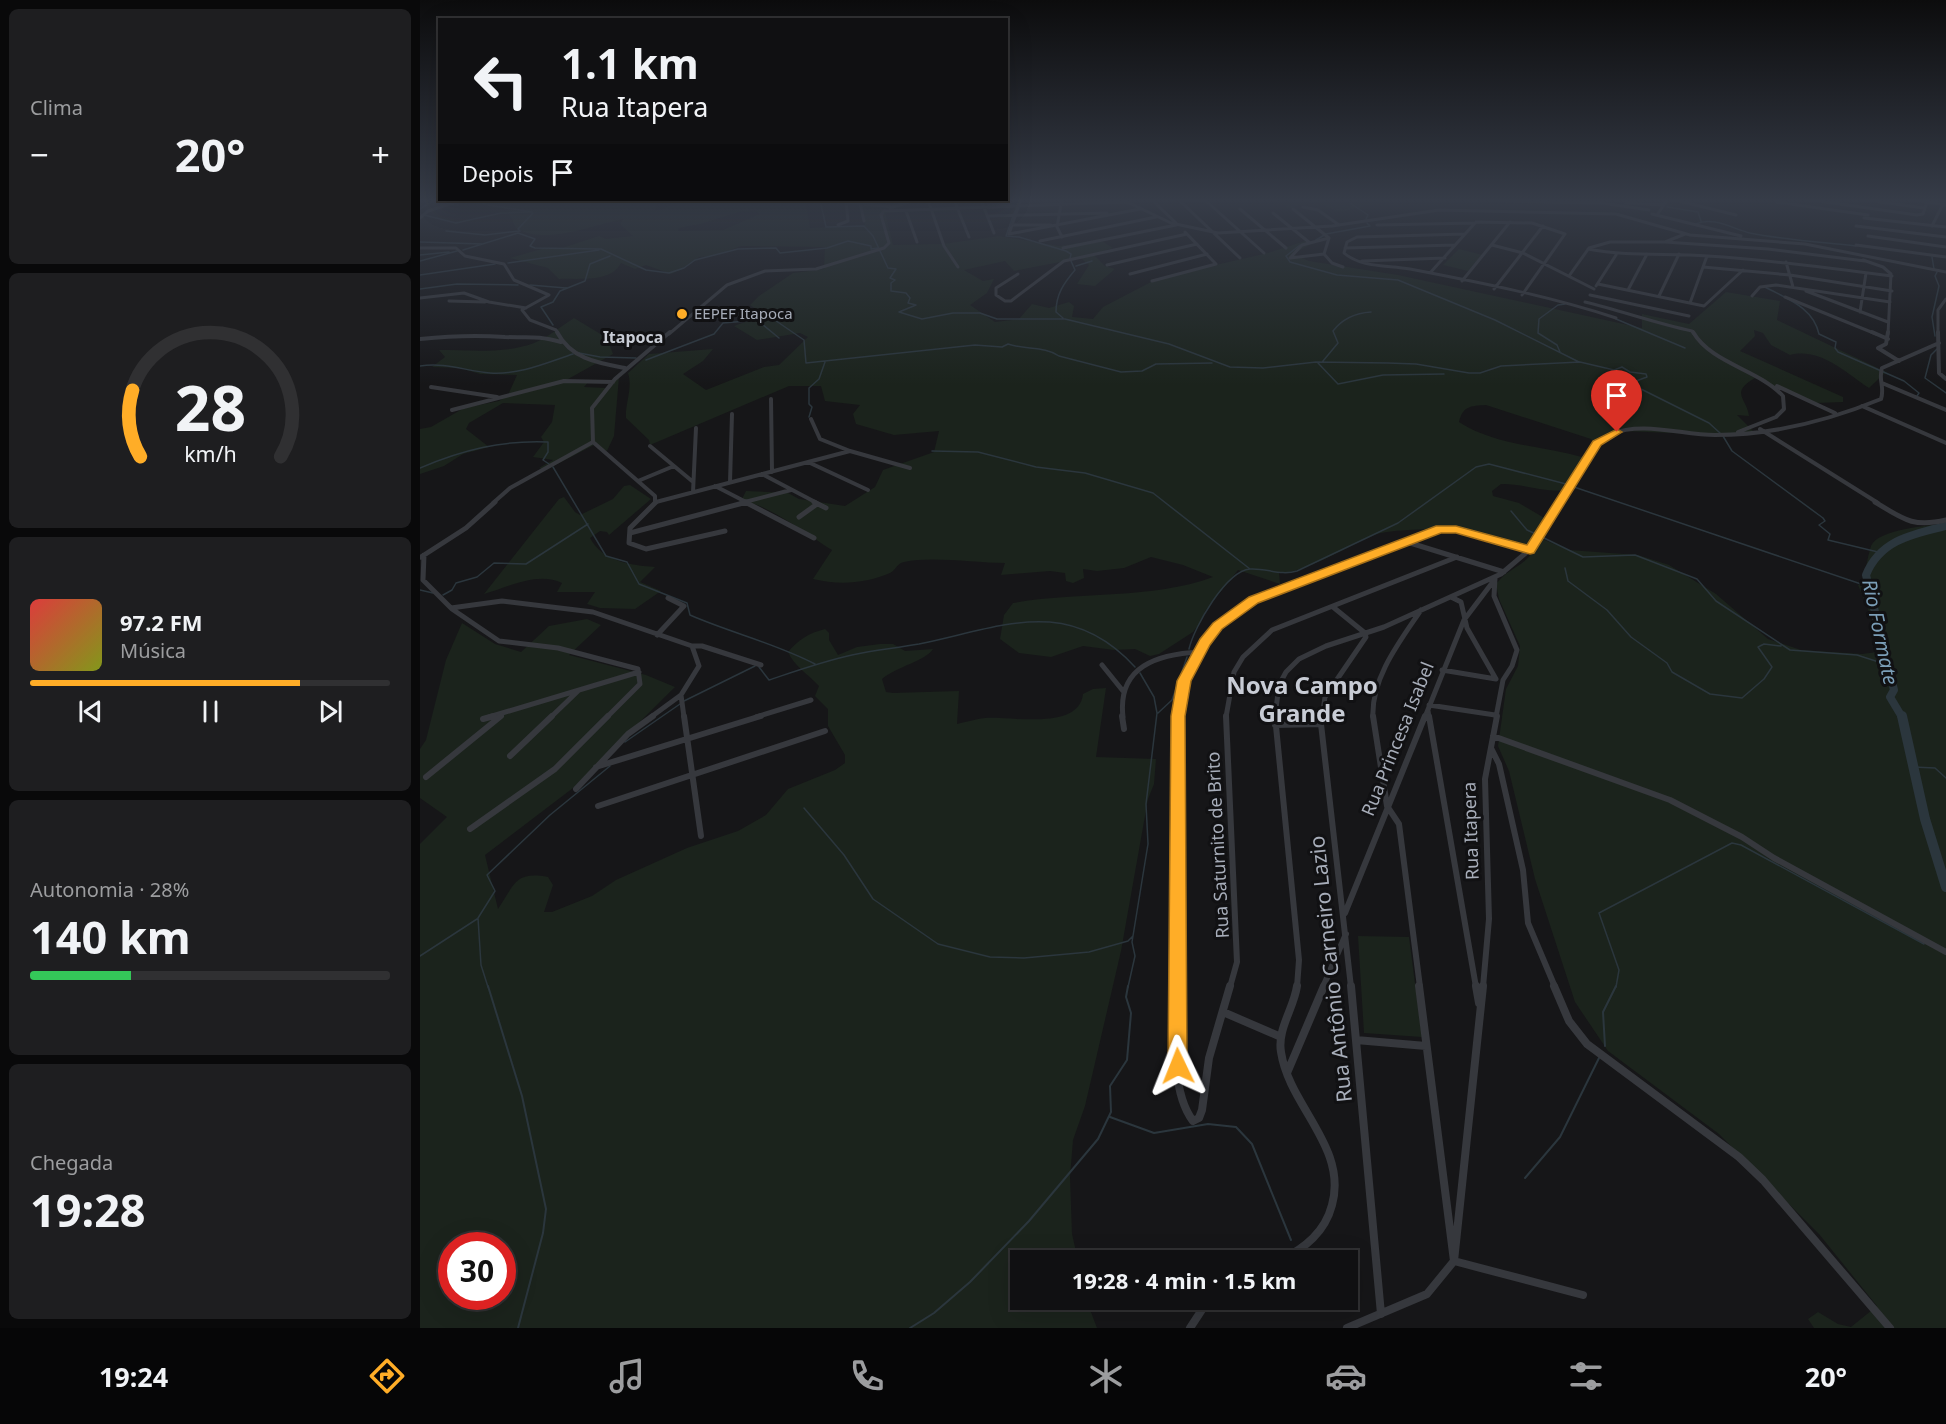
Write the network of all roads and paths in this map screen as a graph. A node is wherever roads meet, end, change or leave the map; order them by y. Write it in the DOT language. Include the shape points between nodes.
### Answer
graph roads {
  1 [pos="489,261"];
  2 [pos="843,261"];
  3 [pos="954,261"];
  4 [pos="1066,261"];
  5 [pos="1124,261"];
  6 [pos="1181,261"];
  7 [pos="1334,261"];
  8 [pos="1355,261"];
  9 [pos="1441,261"];
  10 [pos="1479,261"];
  11 [pos="1516,261"];
  12 [pos="1539,261"];
  13 [pos="1547,261"];
  14 [pos="1580,261"];
  15 [pos="1612,261"];
  16 [pos="1643,261"];
  17 [pos="1676,261"];
  18 [pos="1705,261"];
  19 [pos="1776,261"];
  20 [pos="1865,261"];
  21 [pos="1891,261"];
  22 [pos="1786,262"];
  23 [pos="1216,263"];
  24 [pos="1545,264"];
  25 [pos="1107,265"];
  26 [pos="958,267"];
  27 [pos="1343,267"];
  28 [pos="1703,267"];
  29 [pos="1743,270"];
  30 [pos="1946,272"];
  31 [pos="1430,273"];
  32 [pos="1866,273"];
  33 [pos="1018,274"];
  34 [pos="1130,274"];
  35 [pos="1790,275"];
  36 [pos="1569,276"];
  37 [pos="1892,276"];
  38 [pos="1152,281"];
  39 [pos="1462,281"];
  40 [pos="1598,284"];
  41 [pos="1864,285"];
  42 [pos="1793,287"];
  43 [pos="1494,289"];
  44 [pos="1594,289"];
  45 [pos="1628,290"];
  46 [pos="1892,291"];
  47 [pos="1522,295"];
  48 [pos="1590,295"];
  49 [pos="1659,296"];
  50 [pos="1752,296"];
  51 [pos="1785,297"];
  52 [pos="420,298"];
  53 [pos="1862,298"];
  54 [pos="1946,299"];
  55 [pos="449,301"];
  56 [pos="489,302"];
  57 [pos="1890,302"];
  58 [pos="1690,303"];
  59 [pos="1584,305"];
  60 [pos="526,308"];
  61 [pos="1860,312"];
  62 [pos="1689,316"];
  63 [pos="1616,318"];
  64 [pos="1888,322"];
  65 [pos="420,339"];
  66 [pos="1888,339"];
  67 [pos="1939,341"];
  68 [pos="1946,341"];
  69 [pos="561,342"];
  70 [pos="1899,361"];
  71 [pos="625,369"];
  72 [pos="1946,379"];
  73 [pos="613,382"];
  74 [pos="1770,382"];
  75 [pos="1882,383"];
  76 [pos="431,387"];
  77 [pos="512,395"];
  78 [pos="771,399"];
  79 [pos="1862,406"];
  80 [pos="452,410"];
  81 [pos="1946,410"];
  82 [pos="1835,413"];
  83 [pos="732,414"];
  84 [pos="811,419"];
  85 [pos="1754,424"];
  86 [pos="696,428"];
  87 [pos="1759,430"];
  88 [pos="1736,433"];
  89 [pos="593,442"];
  90 [pos="1946,442"];
  91 [pos="650,446"];
  92 [pos="850,452"];
  93 [pos="808,462"];
  94 [pos="674,466"];
  95 [pos="910,468"];
  96 [pos="772,472"];
  97 [pos="762,474"];
  98 [pos="638,481"];
  99 [pos="692,481"];
  100 [pos="730,482"];
  101 [pos="715,486"];
  102 [pos="791,490"];
  103 [pos="868,490"];
  104 [pos="693,492"];
  105 [pos="656,502"];
  106 [pos="746,502"];
  107 [pos="818,504"];
  108 [pos="826,508"];
  109 [pos="799,517"];
  110 [pos="1946,520"];
  111 [pos="725,531"];
  112 [pos="630,533"];
  113 [pos="814,538"];
  114 [pos="1406,542"];
  115 [pos="1530,550"];
  116 [pos="422,556"];
  117 [pos="1457,556"];
  118 [pos="1504,572"];
  119 [pos="1494,580"];
  120 [pos="1451,597"];
  121 [pos="668,598"];
  122 [pos="1333,607"];
  123 [pos="451,608"];
  124 [pos="1421,610"];
  125 [pos="1464,620"];
  126 [pos="1365,633"];
  127 [pos="657,635"];
  128 [pos="692,646"];
  129 [pos="1200,652"];
  130 [pos="761,665"];
  131 [pos="1102,665"];
  132 [pos="1442,670"];
  133 [pos="639,672"];
  134 [pos="1496,679"];
  135 [pos="1503,680"];
  136 [pos="579,690"];
  137 [pos="1123,691"];
  138 [pos="681,695"];
  139 [pos="811,700"];
  140 [pos="1428,707"];
  141 [pos="505,713"];
  142 [pos="1495,715"];
  143 [pos="483,719"];
  144 [pos="1321,724"];
  145 [pos="1275,725"];
  146 [pos="1124,729"];
  147 [pos="825,732"];
  148 [pos="1493,736"];
  149 [pos="687,741"];
  150 [pos="1491,748"];
  151 [pos="510,756"];
  152 [pos="596,767"];
  153 [pos="692,775"];
  154 [pos="426,777"];
  155 [pos="576,789"];
  156 [pos="598,806"];
  157 [pos="1387,806"];
  158 [pos="470,829"];
  159 [pos="701,836"];
  160 [pos="1344,915"];
  161 [pos="1346,932"];
  162 [pos="1946,952"];
  163 [pos="1223,1012"];
  164 [pos="1481,1013"];
  165 [pos="1281,1037"];
  166 [pos="1356,1040"];
  167 [pos="1426,1046"];
  168 [pos="1287,1073"];
  169 [pos="1298,1250"];
  170 [pos="1454,1261"];
  171 [pos="1583,1295"];
  172 [pos="1202,1310"];
  173 [pos="1381,1314"];
  174 [pos="1190,1328"];
  175 [pos="1347,1328"];
  176 [pos="1890,1328"];
  1 -- 60 [label="street" via="504,264 514,280 549,295"];
  2 -- 71 [label="street" via="816,269 765,272 729,284"];
  3 -- 26 [label="street"];
  4 -- 33 [label="street" via="1011,301 996,296 996,288"];
  5 -- 25 [label="street"];
  6 -- 34 [label="street"];
  7 -- 27 [label="street"];
  8 -- 31 [label="street"];
  9 -- 31 [label="street"];
  10 -- 39 [label="street"];
  11 -- 43 [label="street"];
  12 -- 24 [label="street"];
  13 -- 24 [label="street"];
  14 -- 36 [label="street"];
  15 -- 40 [label="street"];
  16 -- 45 [label="street"];
  17 -- 49 [label="street"];
  18 -- 28 [label="street"];
  19 -- 22 [label="street"];
  20 -- 37 [label="street" via="1886,268"];
  21 -- 30 [label="street"];
  22 -- 32 [label="street"];
  22 -- 35 [label="street"];
  23 -- 38 [label="street"];
  24 -- 36 [label="street"];
  24 -- 47 [label="street"];
  28 -- 29 [label="street"];
  28 -- 58 [label="street"];
  29 -- 35 [label="street"];
  29 -- 58 [label="street" via="1708,304"];
  31 -- 39 [label="street"];
  32 -- 37 [label="street"];
  32 -- 41 [label="street"];
  35 -- 41 [label="street"];
  35 -- 42 [label="street"];
  36 -- 44 [label="street"];
  37 -- 46 [label="street"];
  39 -- 43 [label="street"];
  40 -- 44 [label="street"];
  40 -- 45 [label="street"];
  41 -- 46 [label="street"];
  41 -- 53 [label="street"];
  42 -- 50 [label="street" via="1767,285"];
  42 -- 53 [label="street"];
  42 -- 61 [label="street"];
  43 -- 47 [label="street"];
  44 -- 48 [label="street"];
  45 -- 49 [label="street"];
  46 -- 57 [label="street"];
  47 -- 59 [label="street"];
  48 -- 59 [label="street"];
  48 -- 62 [label="street"];
  49 -- 58 [label="street"];
  51 -- 66 [label="street"];
  52 -- 56 [label="street" via="464,293"];
  53 -- 57 [label="street"];
  53 -- 61 [label="street"];
  54 -- 67 [label="street" via="1938,310"];
  55 -- 56 [label="street"];
  56 -- 60 [label="street"];
  57 -- 64 [label="street"];
  59 -- 63 [label="street"];
  59 -- 74 [label="street" via="1641,315 1652,322 1692,331 1696,340 1710,350"];
  60 -- 69 [label="street" via="522,310 530,320 556,330"];
  61 -- 64 [label="street"];
  64 -- 66 [label="street"];
  65 -- 69 [label="street" via="478,334 537,335"];
  66 -- 70 [label="street" via="1878,348"];
  67 -- 68 [label="street"];
  67 -- 70 [label="street"];
  67 -- 72 [label="street" via="1939,373"];
  69 -- 71 [label="street" via="587,361"];
  70 -- 75 [label="street" via="1880,371"];
  71 -- 73 [label="street"];
  73 -- 77 [label="street" via="567,381"];
  73 -- 89 [label="street" via="591,413"];
  74 -- 82 [label="street"];
  74 -- 85 [label="street" via="1783,396 1784,410"];
  75 -- 79 [label="street" via="1883,397"];
  75 -- 81 [label="street"];
  76 -- 77 [label="street"];
  77 -- 80 [label="street"];
  78 -- 96 [label="street"];
  79 -- 82 [label="street"];
  79 -- 90 [label="street"];
  82 -- 87 [label="street"];
  83 -- 100 [label="street"];
  84 -- 92 [label="street" via="820,439"];
  85 -- 87 [label="street"];
  85 -- 88 [label="street"];
  86 -- 99 [label="street"];
  87 -- 88 [label="street"];
  87 -- 110 [label="street" via="1901,518 1924,525"];
  88 -- 115 [label="street" via="1638,430 1605,436 1582,465"];
  89 -- 98 [label="street"];
  89 -- 116 [label="street" via="510,488 466,528"];
  91 -- 94 [label="street"];
  92 -- 93 [label="street"];
  92 -- 95 [label="street"];
  93 -- 96 [label="street"];
  93 -- 103 [label="street"];
  94 -- 98 [label="street"];
  94 -- 99 [label="street"];
  96 -- 97 [label="street"];
  97 -- 100 [label="street"];
  97 -- 102 [label="street"];
  98 -- 105 [label="street" via="655,496"];
  99 -- 104 [label="street"];
  100 -- 101 [label="street"];
  101 -- 104 [label="street"];
  101 -- 106 [label="street"];
  102 -- 106 [label="street"];
  102 -- 107 [label="street"];
  104 -- 105 [label="street"];
  105 -- 112 [label="street" via="630,528"];
  106 -- 112 [label="street"];
  106 -- 113 [label="street"];
  107 -- 108 [label="street"];
  107 -- 109 [label="street"];
  111 -- 112 [label="street" via="646,549 629,543"];
  114 -- 115 [label="street" via="1450,528"];
  114 -- 117 [label="street"];
  114 -- 129 [label="street" via="1254,600 1217,626"];
  115 -- 118 [label="street"];
  116 -- 123 [label="street" via="423,580"];
  117 -- 118 [label="street"];
  117 -- 122 [label="street, Rua Saturnito de Brito"];
  118 -- 119 [label="street"];
  119 -- 120 [label="street"];
  119 -- 125 [label="street, Rua Princesa Isabel"];
  119 -- 135 [label="street, Rua Itapera" via="1494,596 1516,643 1515,657"];
  120 -- 124 [label="street"];
  120 -- 125 [label="street" via="1461,602"];
  121 -- 127 [label="street" via="684,606"];
  122 -- 126 [label="street"];
  122 -- 163 [label="street, Rua Saturnito de Brito" via="1272,630 1243,657 1229,687 1226,718 1238,946"];
  123 -- 127 [label="street" via="502,601 593,612"];
  123 -- 133 [label="street" via="499,641 558,648"];
  124 -- 126 [label="street"];
  124 -- 157 [label="street" via="1394,651 1372,704"];
  125 -- 132 [label="street, Rua Princesa Isabel"];
  125 -- 134 [label="street"];
  126 -- 144 [label="street, Rua Antônio Carneiro Lazio" via="1365,639 1325,697"];
  126 -- 145 [label="street" via="1325,646 1290,667 1276,692"];
  127 -- 128 [label="street"];
  128 -- 130 [label="street"];
  128 -- 138 [label="street" via="699,666"];
  129 -- 137 [label="street" via="1173,652 1140,666 1128,677"];
  129 -- 163 [label="street, Rua Saturnito de Brito" via="1184,681 1178,716 1176,1053 1184,1108 1193,1121 1202,1110 1209,1058"];
  131 -- 137 [label="street"];
  132 -- 134 [label="street"];
  132 -- 140 [label="street, Rua Princesa Isabel"];
  133 -- 136 [label="street"];
  133 -- 158 [label="street" via="640,684 555,769"];
  134 -- 135 [label="street"];
  135 -- 142 [label="street, Rua Itapera"];
  136 -- 141 [label="street"];
  136 -- 151 [label="street"];
  137 -- 146 [label="street" via="1120,713"];
  138 -- 149 [label="street"];
  138 -- 152 [label="street" via="628,734"];
  139 -- 149 [label="street"];
  140 -- 142 [label="street"];
  140 -- 157 [label="street, Rua Princesa Isabel"];
  140 -- 164 [label="street"];
  141 -- 143 [label="street"];
  141 -- 154 [label="street"];
  142 -- 148 [label="street, Rua Itapera"];
  144 -- 145 [label="street"];
  144 -- 160 [label="street, Rua Antônio Carneiro Lazio"];
  145 -- 165 [label="street" via="1299,960 1295,999"];
  147 -- 153 [label="street"];
  148 -- 150 [label="street, Rua Itapera"];
  148 -- 162 [label="street" via="1670,800"];
  149 -- 152 [label="street"];
  149 -- 153 [label="street"];
  150 -- 164 [label="street, Rua Itapera" via="1485,779 1489,919"];
  150 -- 176 [label="street" via="1499,764 1523,870 1528,923 1569,1021 1587,1044 1614,1066 1755,1172"];
  152 -- 155 [label="street"];
  153 -- 156 [label="street"];
  153 -- 159 [label="street"];
  157 -- 160 [label="street, Rua Princesa Isabel"];
  157 -- 167 [label="street" via="1399,824"];
  160 -- 161 [label="street, Rua Antônio Carneiro Lazio"];
  161 -- 166 [label="street, Rua Antônio Carneiro Lazio"];
  161 -- 168 [label="street"];
  163 -- 165 [label="street"];
  164 -- 170 [label="street, Rua Itapera"];
  165 -- 168 [label="street"];
  166 -- 167 [label="street"];
  166 -- 173 [label="street, Rua Antônio Carneiro Lazio"];
  167 -- 170 [label="street"];
  168 -- 169 [label="street" via="1327,1150 1337,1189 1325,1226"];
  170 -- 171 [label="street"];
  170 -- 173 [label="street" via="1427,1294"];
  172 -- 174 [label="street"];
  173 -- 175 [label="street"];
}
